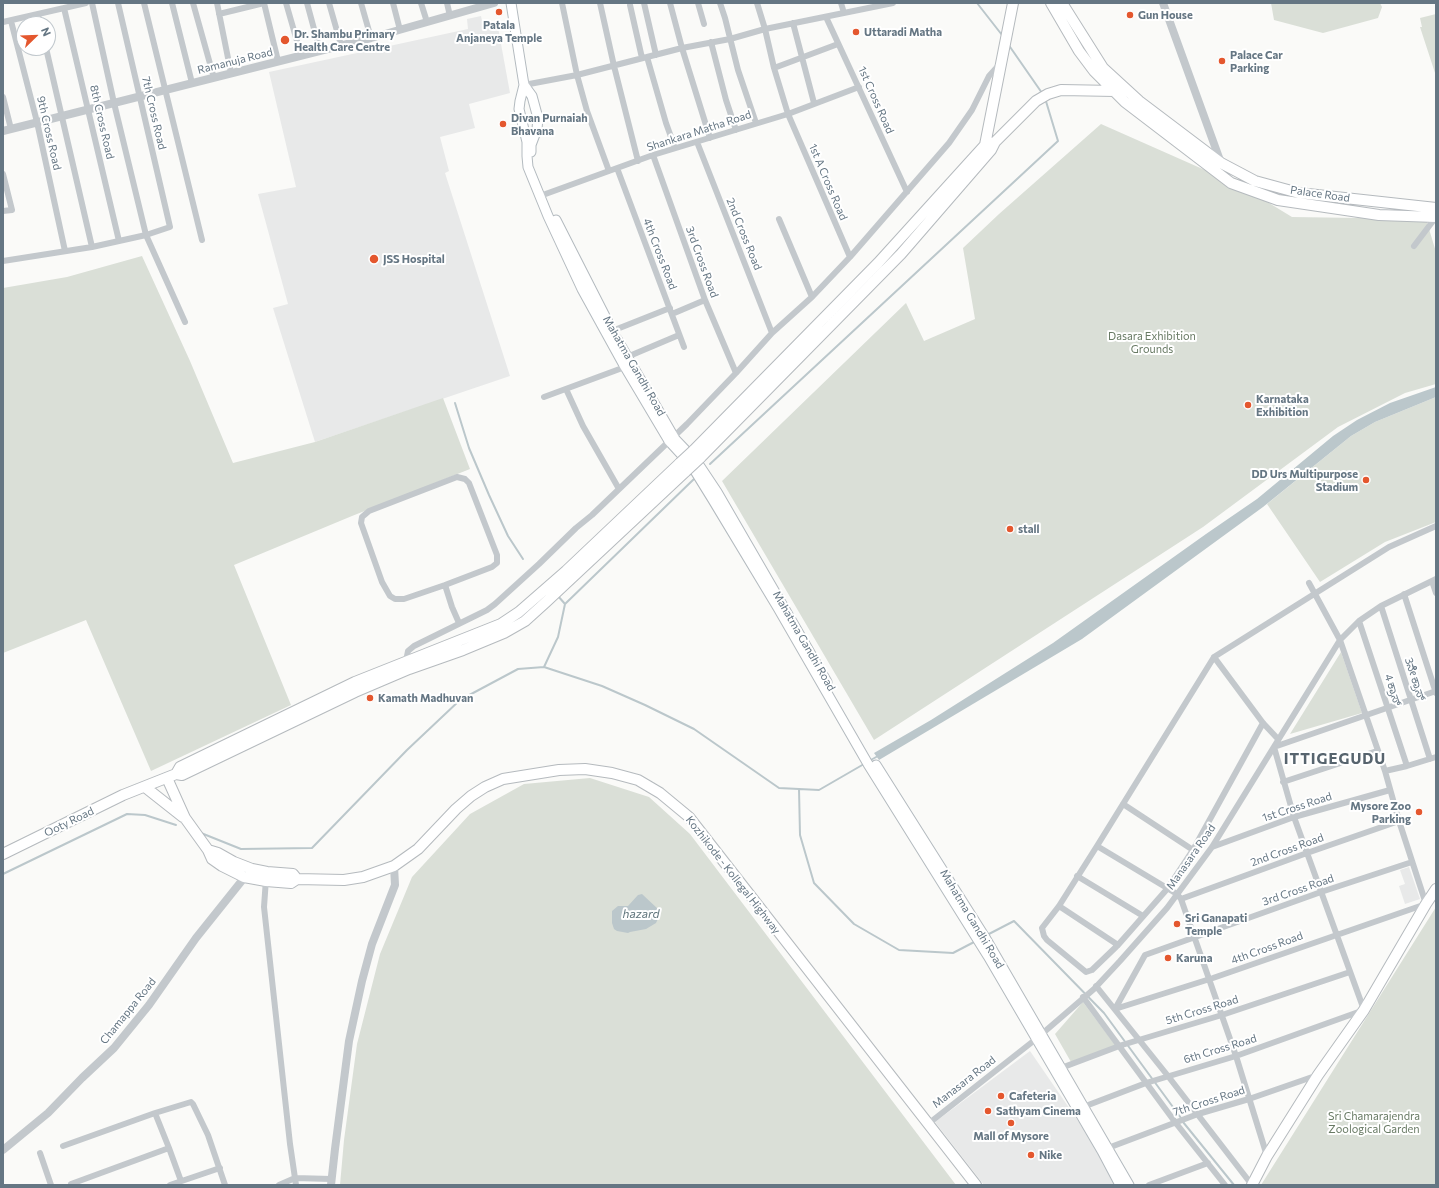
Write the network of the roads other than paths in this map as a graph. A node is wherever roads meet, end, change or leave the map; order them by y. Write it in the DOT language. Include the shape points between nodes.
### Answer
graph roads {
  1 [pos="86,3"];
  2 [pos="92,3"];
  3 [pos="118,3"];
  4 [pos="144,3"];
  5 [pos="172,3"];
  6 [pos="193,3"];
  7 [pos="217,3"];
  8 [pos="264,3"];
  9 [pos="286,3"];
  10 [pos="307,3"];
  11 [pos="329,3"];
  12 [pos="361,3"];
  13 [pos="393,3"];
  14 [pos="421,3"];
  15 [pos="447,3"];
  16 [pos="494,3"];
  17 [pos="510,3"];
  18 [pos="562,3"];
  19 [pos="600,3"];
  20 [pos="644,3"];
  21 [pos="670,3"];
  22 [pos="698,3"];
  23 [pos="720,3"];
  24 [pos="756,3"];
  25 [pos="841,3"];
  26 [pos="893,3"];
  27 [pos="1013,3"];
  28 [pos="1051,3"];
  29 [pos="1062,3"];
  30 [pos="1163,3"];
  31 [pos="630,5"];
  32 [pos="469,7"];
  33 [pos="64,8"];
  34 [pos="844,13"];
  35 [pos="38,14"];
  36 [pos="219,14"];
  37 [pos="450,16"];
  38 [pos="826,17"];
  39 [pos="11,20"];
  40 [pos="3,22"];
  41 [pos="427,22"];
  42 [pos="793,23"];
  43 [pos="704,24"];
  44 [pos="765,29"];
  45 [pos="400,30"];
  46 [pos="371,38"];
  47 [pos="730,39"];
  48 [pos="711,42"];
  49 [pos="838,44"];
  50 [pos="341,45"];
  51 [pos="682,48"];
  52 [pos="320,51"];
  53 [pos="656,55"];
  54 [pos="48,56"];
  55 [pos="301,56"];
  56 [pos="645,58"];
  57 [pos="802,58"];
  58 [pos="278,61"];
  59 [pos="1001,64"];
  60 [pos="614,66"];
  61 [pos="774,68"];
  62 [pos="231,73"];
  63 [pos="577,75"];
  64 [pos="214,78"];
  65 [pos="192,83"];
  66 [pos="524,85"];
  67 [pos="859,87"];
  68 [pos="1117,87"];
  69 [pos="166,90"];
  70 [pos="140,96"];
  71 [pos="3,97"];
  72 [pos="114,103"];
  73 [pos="814,103"];
  74 [pos="89,109"];
  75 [pos="788,114"];
  76 [pos="62,116"];
  77 [pos="37,122"];
  78 [pos="756,123"];
  79 [pos="7,130"];
  80 [pos="736,130"];
  81 [pos="710,138"];
  82 [pos="696,142"];
  83 [pos="990,146"];
  84 [pos="675,148"];
  85 [pos="653,156"];
  86 [pos="638,161"];
  87 [pos="1221,163"];
  88 [pos="617,168"];
  89 [pos="609,171"];
  90 [pos="3,174"];
  91 [pos="907,192"];
  92 [pos="543,196"];
  93 [pos="1436,208"];
  94 [pos="3,212"];
  95 [pos="1436,218"];
  96 [pos="780,219"];
  97 [pos="146,235"];
  98 [pos="202,240"];
  99 [pos="119,241"];
  100 [pos="1414,246"];
  101 [pos="92,247"];
  102 [pos="65,251"];
  103 [pos="850,257"];
  104 [pos="3,261"];
  105 [pos="812,297"];
  106 [pos="705,300"];
  107 [pos="671,311"];
  108 [pos="185,322"];
  109 [pos="612,331"];
  110 [pos="772,333"];
  111 [pos="679,335"];
  112 [pos="684,347"];
  113 [pos="627,357"];
  114 [pos="625,367"];
  115 [pos="736,373"];
  116 [pos="566,389"];
  117 [pos="544,397"];
  118 [pos="672,439"];
  119 [pos="696,455"];
  120 [pos="619,489"];
  121 [pos="1436,526"];
  122 [pos="1434,580"];
  123 [pos="1309,583"];
  124 [pos="445,584"];
  125 [pos="1315,593"];
  126 [pos="1436,593"];
  127 [pos="1404,594"];
  128 [pos="1381,606"];
  129 [pos="1359,621"];
  130 [pos="460,623"];
  131 [pos="1340,640"];
  132 [pos="1214,657"];
  133 [pos="406,661"];
  134 [pos="1436,692"];
  135 [pos="1412,699"];
  136 [pos="1388,707"];
  137 [pos="1366,714"];
  138 [pos="1263,723"];
  139 [pos="1278,739"];
  140 [pos="1274,746"];
  141 [pos="1377,750"];
  142 [pos="1433,758"];
  143 [pos="1407,766"];
  144 [pos="1385,771"];
  145 [pos="172,776"];
  146 [pos="1283,782"];
  147 [pos="140,789"];
  148 [pos="1390,790"];
  149 [pos="1123,804"];
  150 [pos="1294,817"];
  151 [pos="184,818"];
  152 [pos="1399,821"];
  153 [pos="1098,846"];
  154 [pos="1212,847"];
  155 [pos="208,850"];
  156 [pos="1193,850"];
  157 [pos="1307,853"];
  158 [pos="3,854"];
  159 [pos="1412,862"];
  160 [pos="394,866"];
  161 [pos="252,869"];
  162 [pos="1078,876"];
  163 [pos="267,877"];
  164 [pos="244,878"];
  165 [pos="1168,888"];
  166 [pos="1436,889"];
  167 [pos="1321,892"];
  168 [pos="1179,897"];
  169 [pos="1426,904"];
  170 [pos="1059,906"];
  171 [pos="1143,916"];
  172 [pos="1336,934"];
  173 [pos="1194,937"];
  174 [pos="1118,945"];
  175 [pos="1350,972"];
  176 [pos="1210,979"];
  177 [pos="1095,987"];
  178 [pos="1083,998"];
  179 [pos="1114,1009"];
  180 [pos="1364,1010"];
  181 [pos="1222,1015"];
  182 [pos="1038,1037"];
  183 [pos="1139,1040"];
  184 [pos="1121,1046"];
  185 [pos="1236,1056"];
  186 [pos="1061,1068"];
  187 [pos="1318,1075"];
  188 [pos="1168,1076"];
  189 [pos="1148,1082"];
  190 [pos="1249,1099"];
  191 [pos="1083,1107"];
  192 [pos="155,1112"];
  193 [pos="1198,1114"];
  194 [pos="1178,1122"];
  195 [pos="928,1124"];
  196 [pos="63,1146"];
  197 [pos="169,1148"];
  198 [pos="1108,1148"];
  199 [pos="3,1150"];
  200 [pos="40,1153"];
  201 [pos="1267,1156"];
  202 [pos="1208,1163"];
  203 [pos="220,1168"];
  204 [pos="295,1178"];
  205 [pos="181,1181"];
  206 [pos="331,1182"];
  207 [pos="71,1184"];
  208 [pos="51,1185"];
  209 [pos="170,1185"];
  210 [pos="226,1185"];
  211 [pos="279,1185"];
  212 [pos="296,1185"];
  213 [pos="976,1185"];
  214 [pos="1120,1185"];
  215 [pos="1129,1185"];
  216 [pos="1149,1185"];
  217 [pos="1225,1185"];
  218 [pos="1252,1185"];
  1 -- 33 [label="street"];
  2 -- 72 [label="street"];
  3 -- 70 [label="street, 7th Cross Road"];
  4 -- 69 [label="street"];
  5 -- 65 [label="street"];
  6 -- 64 [label="street"];
  7 -- 36 [label="street"];
  8 -- 36 [label="street"];
  8 -- 58 [label="street"];
  9 -- 55 [label="street"];
  10 -- 52 [label="street"];
  11 -- 50 [label="street"];
  12 -- 46 [label="street"];
  13 -- 45 [label="street"];
  14 -- 41 [label="street"];
  15 -- 37 [label="street"];
  16 -- 32 [label="street, Ramanuja Road"];
  17 -- 66 [label="main road, Mahatma Gandhi Road"];
  18 -- 63 [label="street"];
  19 -- 60 [label="street"];
  20 -- 53 [label="street"];
  21 -- 51 [label="street"];
  22 -- 43 [label="street"];
  23 -- 47 [label="street"];
  24 -- 44 [label="street, 1st A Cross Road"];
  25 -- 34 [label="street"];
  26 -- 34 [label="street"];
  27 -- 59 [label="main road"];
  28 -- 68 [label="main road" via="1094,71"];
  29 -- 68 [label="main road"];
  30 -- 87 [label="street"];
  31 -- 56 [label="street"];
  32 -- 37 [label="street, Ramanuja Road"];
  33 -- 35 [label="street"];
  33 -- 74 [label="street, 8th Cross Road"];
  34 -- 38 [label="street"];
  35 -- 39 [label="street"];
  36 -- 62 [label="street"];
  37 -- 41 [label="street, Ramanuja Road"];
  38 -- 42 [label="street"];
  38 -- 49 [label="street, 1st Cross Road"];
  39 -- 40 [label="street"];
  39 -- 77 [label="street, 9th Cross Road"];
  41 -- 45 [label="street, Ramanuja Road"];
  42 -- 44 [label="street"];
  42 -- 57 [label="street"];
  44 -- 47 [label="street"];
  44 -- 61 [label="street, 1st A Cross Road"];
  45 -- 46 [label="street, Ramanuja Road"];
  46 -- 50 [label="street, Ramanuja Road"];
  47 -- 48 [label="street"];
  47 -- 78 [label="street"];
  48 -- 51 [label="street"];
  48 -- 80 [label="street"];
  49 -- 57 [label="street"];
  49 -- 67 [label="street, 1st Cross Road"];
  50 -- 52 [label="street, Ramanuja Road"];
  51 -- 53 [label="street"];
  51 -- 81 [label="street"];
  52 -- 55 [label="street, Ramanuja Road"];
  53 -- 56 [label="street"];
  54 -- 76 [label="street"];
  55 -- 58 [label="street, Ramanuja Road"];
  56 -- 60 [label="street"];
  56 -- 84 [label="street"];
  57 -- 61 [label="street"];
  57 -- 73 [label="street"];
  58 -- 62 [label="street, Ramanuja Road"];
  59 -- 83 [label="main road"];
  59 -- 91 [label="street" via="989,76 972,110 949,142"];
  60 -- 63 [label="street"];
  60 -- 86 [label="street"];
  61 -- 75 [label="street, 1st A Cross Road"];
  62 -- 64 [label="street, Ramanuja Road"];
  63 -- 66 [label="street"];
  63 -- 89 [label="street"];
  64 -- 65 [label="street, Ramanuja Road"];
  65 -- 69 [label="street, Ramanuja Road"];
  66 -- 92 [label="main road, Mahatma Gandhi Road" via="519,109 528,142 528,167"];
  66 -- 92 [label="main road, Mahatma Gandhi Road" via="532,96 538,118 531,154"];
  67 -- 73 [label="street, Shankara Matha Road"];
  67 -- 91 [label="street, 1st Cross Road"];
  68 -- 83 [label="main road" via="1053,92 1036,101"];
  68 -- 87 [label="main road, Palace Road"];
  68 -- 95 [label="main road" via="1125,102 1231,183 1278,200 1372,214"];
  69 -- 70 [label="street, Ramanuja Road"];
  69 -- 98 [label="street"];
  70 -- 72 [label="street, Ramanuja Road"];
  70 -- 97 [label="street, 7th Cross Road" via="170,228"];
  71 -- 79 [label="street"];
  72 -- 74 [label="street, Ramanuja Road"];
  72 -- 97 [label="street"];
  73 -- 75 [label="street, Shankara Matha Road"];
  74 -- 76 [label="street, Ramanuja Road"];
  74 -- 99 [label="street, 8th Cross Road"];
  75 -- 78 [label="street, Shankara Matha Road"];
  75 -- 103 [label="street, 1st A Cross Road"];
  76 -- 77 [label="street, Ramanuja Road"];
  76 -- 101 [label="street"];
  77 -- 79 [label="street, Ramanuja Road"];
  77 -- 102 [label="street, 9th Cross Road"];
  78 -- 80 [label="street, Shankara Matha Road"];
  80 -- 81 [label="street, Shankara Matha Road"];
  81 -- 82 [label="street, Shankara Matha Road"];
  82 -- 84 [label="street, Shankara Matha Road"];
  82 -- 110 [label="street, 2nd Cross Road"];
  83 -- 119 [label="main road"];
  84 -- 85 [label="street, Shankara Matha Road"];
  85 -- 86 [label="street, Shankara Matha Road"];
  85 -- 106 [label="street, 3rd Cross Road"];
  86 -- 88 [label="street, Shankara Matha Road"];
  87 -- 93 [label="main road, Palace Road" via="1255,181 1298,193"];
  88 -- 89 [label="street, Shankara Matha Road"];
  88 -- 107 [label="street, 4th Cross Road"];
  89 -- 92 [label="street, Shankara Matha Road"];
  90 -- 94 [label="street" via="12,210"];
  91 -- 103 [label="street"];
  92 -- 109 [label="main road, Mahatma Gandhi Road"];
  92 -- 114 [label="main road, Mahatma Gandhi Road" via="548,216 582,289"];
  95 -- 100 [label="street"];
  96 -- 105 [label="street"];
  97 -- 99 [label="street"];
  97 -- 108 [label="street"];
  99 -- 101 [label="street"];
  101 -- 102 [label="street"];
  102 -- 104 [label="street"];
  103 -- 105 [label="street"];
  105 -- 110 [label="street"];
  106 -- 107 [label="street"];
  106 -- 115 [label="street, 3rd Cross Road"];
  107 -- 109 [label="street"];
  107 -- 111 [label="street, 4th Cross Road"];
  109 -- 113 [label="main road, Mahatma Gandhi Road"];
  110 -- 115 [label="street"];
  111 -- 112 [label="street, 4th Cross Road"];
  111 -- 113 [label="street"];
  113 -- 118 [label="main road, Mahatma Gandhi Road"];
  114 -- 116 [label="street"];
  114 -- 118 [label="main road, Mahatma Gandhi Road"];
  115 -- 118 [label="street"];
  116 -- 117 [label="street"];
  116 -- 120 [label="street" via="583,426"];
  118 -- 120 [label="street"];
  118 -- 182 [label="main road, Mahatma Gandhi Road" via="697,462 717,492 868,758 983,941"];
  119 -- 133 [label="main road, bridge" via="680,463 519,612 500,624"];
  119 -- 145 [label="main road, bridge" via="686,471 546,602 525,620 504,633 355,692 182,775"];
  120 -- 130 [label="street" via="487,610"];
  121 -- 125 [label="street" via="1389,547"];
  122 -- 126 [label="street"];
  122 -- 127 [label="street, Manasara Road"];
  123 -- 125 [label="street"];
  124 -- 124 [label="street" via="497,563 497,555 469,483 461,477 369,511 361,523 382,582 390,596 400,600"];
  124 -- 130 [label="street"];
  125 -- 131 [label="street"];
  125 -- 132 [label="street"];
  127 -- 128 [label="street, Manasara Road"];
  127 -- 134 [label="street"];
  128 -- 129 [label="street, Manasara Road"];
  128 -- 135 [label="street, 3ನೆೇ ಕ್ರಾಸ್"];
  129 -- 131 [label="street, Manasara Road"];
  129 -- 136 [label="street, 4 ಕ್ರಾಸ್"];
  130 -- 133 [label="street" via="414,646 408,651"];
  131 -- 137 [label="street"];
  131 -- 139 [label="street, Manasara Road"];
  132 -- 138 [label="street"];
  132 -- 149 [label="street"];
  133 -- 145 [label="main road" via="275,720 180,768"];
  134 -- 135 [label="street"];
  135 -- 136 [label="street"];
  135 -- 142 [label="street, 3ನೆೇ ಕ್ರಾಸ್"];
  136 -- 137 [label="street"];
  136 -- 143 [label="street, 4 ಕ್ರಾಸ್"];
  137 -- 140 [label="street"];
  137 -- 141 [label="street"];
  138 -- 139 [label="street"];
  138 -- 156 [label="street"];
  139 -- 140 [label="street, Manasara Road"];
  140 -- 146 [label="street"];
  140 -- 154 [label="street, Manasara Road"];
  141 -- 144 [label="street"];
  141 -- 146 [label="street"];
  142 -- 143 [label="street"];
  143 -- 144 [label="street"];
  144 -- 148 [label="street"];
  145 -- 147 [label="main road, Ooty Road"];
  145 -- 151 [label="main road, Kozhikode - Kollegal Highway"];
  146 -- 150 [label="street"];
  147 -- 151 [label="main road, Kozhikode - Kollegal Highway"];
  147 -- 158 [label="main road, Ooty Road"];
  148 -- 150 [label="street, 1st Cross Road"];
  148 -- 152 [label="street"];
  149 -- 153 [label="street"];
  149 -- 156 [label="street"];
  150 -- 154 [label="street, 1st Cross Road"];
  150 -- 157 [label="street"];
  151 -- 155 [label="main road, Kozhikode - Kollegal Highway"];
  152 -- 157 [label="street, 2nd Cross Road"];
  152 -- 159 [label="street"];
  153 -- 162 [label="street"];
  153 -- 165 [label="street"];
  154 -- 168 [label="street, Manasara Road"];
  155 -- 161 [label="main road, Kozhikode - Kollegal Highway"];
  155 -- 164 [label="main road, Kozhikode - Kollegal Highway" via="212,859"];
  156 -- 165 [label="street"];
  157 -- 167 [label="street"];
  157 -- 168 [label="street, 2nd Cross Road"];
  159 -- 167 [label="street, 3rd Cross Road"];
  159 -- 169 [label="street"];
  160 -- 163 [label="main road, Kozhikode - Kollegal Highway" via="363,877 344,880 297,879 291,883"];
  160 -- 195 [label="main road, Kozhikode - Kollegal Highway" via="418,849 471,796 503,779 559,770 585,769 638,780 660,793 689,817"];
  160 -- 206 [label="street" via="395,885 372,944 351,1034"];
  161 -- 163 [label="main road, Kozhikode - Kollegal Highway"];
  161 -- 164 [label="street, Chamappa Road"];
  162 -- 170 [label="street"];
  162 -- 171 [label="street"];
  163 -- 164 [label="main road, Kozhikode - Kollegal Highway"];
  163 -- 204 [label="street" via="264,906"];
  164 -- 199 [label="street, Chamappa Road" via="114,1048 48,1113"];
  165 -- 168 [label="street"];
  165 -- 171 [label="street"];
  166 -- 169 [label="main road"];
  167 -- 172 [label="street"];
  167 -- 173 [label="street, 3rd Cross Road"];
  168 -- 173 [label="street"];
  168 -- 177 [label="street, Manasara Road"];
  169 -- 172 [label="street, 4th Cross Road"];
  169 -- 180 [label="main road"];
  170 -- 174 [label="street"];
  170 -- 174 [label="street" via="1042,928 1042,932 1047,940 1086,972 1092,970"];
  171 -- 174 [label="street"];
  172 -- 175 [label="street"];
  172 -- 176 [label="street, 4th Cross Road"];
  173 -- 176 [label="street"];
  173 -- 179 [label="street, 3rd Cross Road" via="1146,954"];
  175 -- 180 [label="street"];
  175 -- 181 [label="street, 5th Cross Road"];
  176 -- 179 [label="street, 4th Cross Road"];
  176 -- 181 [label="street"];
  177 -- 178 [label="street, Manasara Road"];
  177 -- 179 [label="street"];
  178 -- 182 [label="street, Manasara Road"];
  178 -- 184 [label="street"];
  179 -- 183 [label="street"];
  180 -- 185 [label="street, 6th Cross Road"];
  180 -- 187 [label="main road"];
  181 -- 183 [label="street, 5th Cross Road"];
  181 -- 185 [label="street"];
  182 -- 186 [label="main road, Mahatma Gandhi Road"];
  182 -- 195 [label="street, Manasara Road"];
  182 -- 214 [label="main road, Mahatma Gandhi Road"];
  183 -- 184 [label="street, 5th Cross Road"];
  183 -- 188 [label="street"];
  184 -- 186 [label="street, 5th Cross Road"];
  184 -- 189 [label="street"];
  185 -- 188 [label="street, 6th Cross Road"];
  185 -- 190 [label="street"];
  186 -- 191 [label="main road, Mahatma Gandhi Road"];
  187 -- 190 [label="street, 7th Cross Road"];
  187 -- 201 [label="main road"];
  188 -- 189 [label="street, 6th Cross Road"];
  188 -- 193 [label="street"];
  189 -- 191 [label="street, 6th Cross Road"];
  189 -- 194 [label="street"];
  190 -- 193 [label="street, 7th Cross Road"];
  190 -- 201 [label="street"];
  191 -- 198 [label="main road, Mahatma Gandhi Road"];
  192 -- 196 [label="street"];
  192 -- 197 [label="street"];
  192 -- 203 [label="street" via="192,1102"];
  193 -- 194 [label="street, 7th Cross Road"];
  193 -- 218 [label="street"];
  194 -- 198 [label="street, 7th Cross Road"];
  194 -- 202 [label="street"];
  195 -- 213 [label="main road, Kozhikode - Kollegal Highway"];
  197 -- 205 [label="street"];
  197 -- 207 [label="street"];
  198 -- 215 [label="main road, Mahatma Gandhi Road"];
  200 -- 208 [label="street"];
  201 -- 218 [label="main road"];
  202 -- 216 [label="street"];
  202 -- 217 [label="street"];
  203 -- 205 [label="street"];
  203 -- 210 [label="street"];
  204 -- 206 [label="street"];
  204 -- 211 [label="street"];
  204 -- 212 [label="street"];
  205 -- 209 [label="street"];
}
